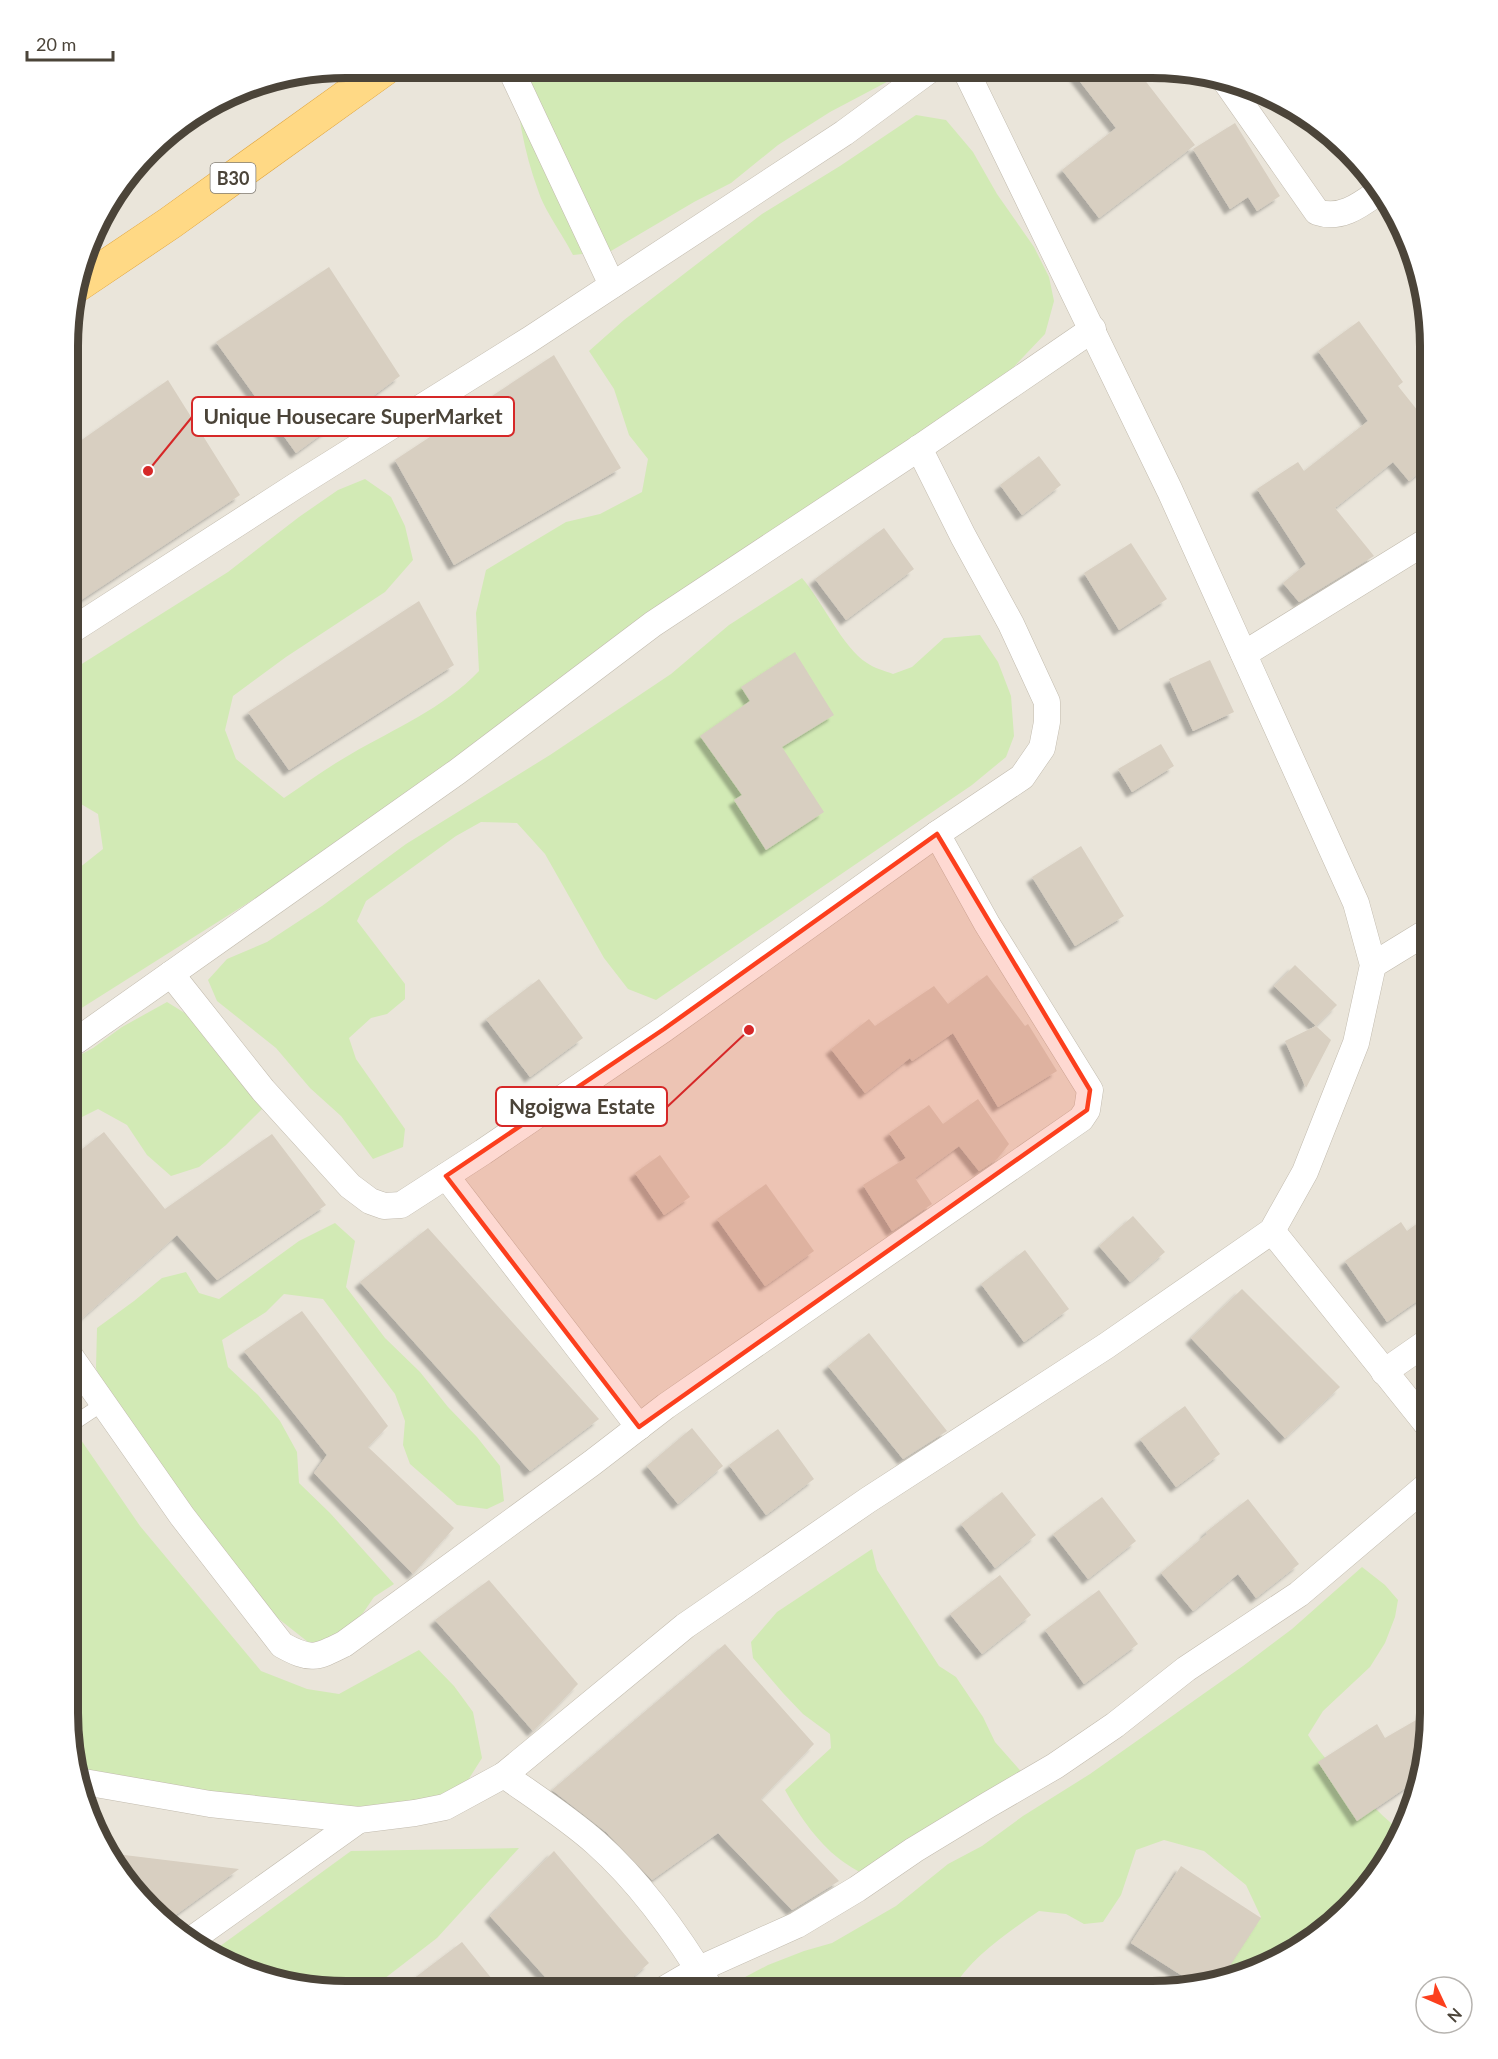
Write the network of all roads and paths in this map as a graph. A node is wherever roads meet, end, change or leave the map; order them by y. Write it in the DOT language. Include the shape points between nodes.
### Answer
graph roads {
  1 [pos="372,78"];
  2 [pos="515,78"];
  3 [pos="919,78"];
  4 [pos="969,78"];
  5 [pos="1231,90"];
  6 [pos="1374,195"];
  7 [pos="87,279"];
  8 [pos="612,285"];
  9 [pos="1093,329"];
  10 [pos="919,448"];
  11 [pos="1420,545"];
  12 [pos="78,626"];
  13 [pos="1244,654"];
  14 [pos="937,834"];
  15 [pos="1420,936"];
  16 [pos="1373,965"];
  17 [pos="171,974"];
  18 [pos="78,1040"];
  19 [pos="446,1176"];
  20 [pos="1272,1231"];
  21 [pos="1420,1347"];
  22 [pos="78,1367"];
  23 [pos="1384,1372"];
  24 [pos="104,1403"];
  25 [pos="1420,1416"];
  26 [pos="78,1420"];
  27 [pos="639,1427"];
  28 [pos="1420,1491"];
  29 [pos="504,1775"];
  30 [pos="87,1783"];
  31 [pos="359,1820"];
  32 [pos="197,1936"];
  33 [pos="705,1979"];
  1 -- 7 [label="highway, B30"];
  2 -- 8 [label="street"];
  3 -- 8 [label="street" via="844,133"];
  4 -- 9 [label="street"];
  5 -- 6 [label="street" via="1317,212 1339,215"];
  8 -- 12 [label="street"];
  9 -- 10 [label="street"];
  9 -- 13 [label="street"];
  10 -- 14 [label="street" via="1047,702 1042,748 1022,777"];
  10 -- 17 [label="street" via="653,624 457,772"];
  11 -- 13 [label="street"];
  13 -- 16 [label="street" via="1356,903"];
  14 -- 19 [label="street" via="655,1035"];
  14 -- 27 [label="street" via="987,924 1090,1090 1088,1110 1081,1119"];
  15 -- 16 [label="street"];
  16 -- 20 [label="street" via="1356,1043 1305,1172"];
  17 -- 18 [label="street"];
  17 -- 19 [label="street" via="286,1116 350,1186 370,1201 384,1206 401,1204"];
  19 -- 27 [label="street"];
  20 -- 23 [label="street"];
  20 -- 29 [label="street" via="685,1626"];
  21 -- 23 [label="street"];
  22 -- 24 [label="street"];
  23 -- 25 [label="street"];
  24 -- 26 [label="lane"];
  24 -- 27 [label="street" via="182,1516 282,1645 302,1656 320,1656 344,1644"];
  28 -- 33 [label="street" via="1299,1594 1186,1669 1055,1766"];
  29 -- 31 [label="street" via="445,1807"];
  29 -- 33 [label="street" via="596,1842 655,1908"];
  30 -- 31 [label="street" via="210,1804"];
  31 -- 32 [label="street"];
}
